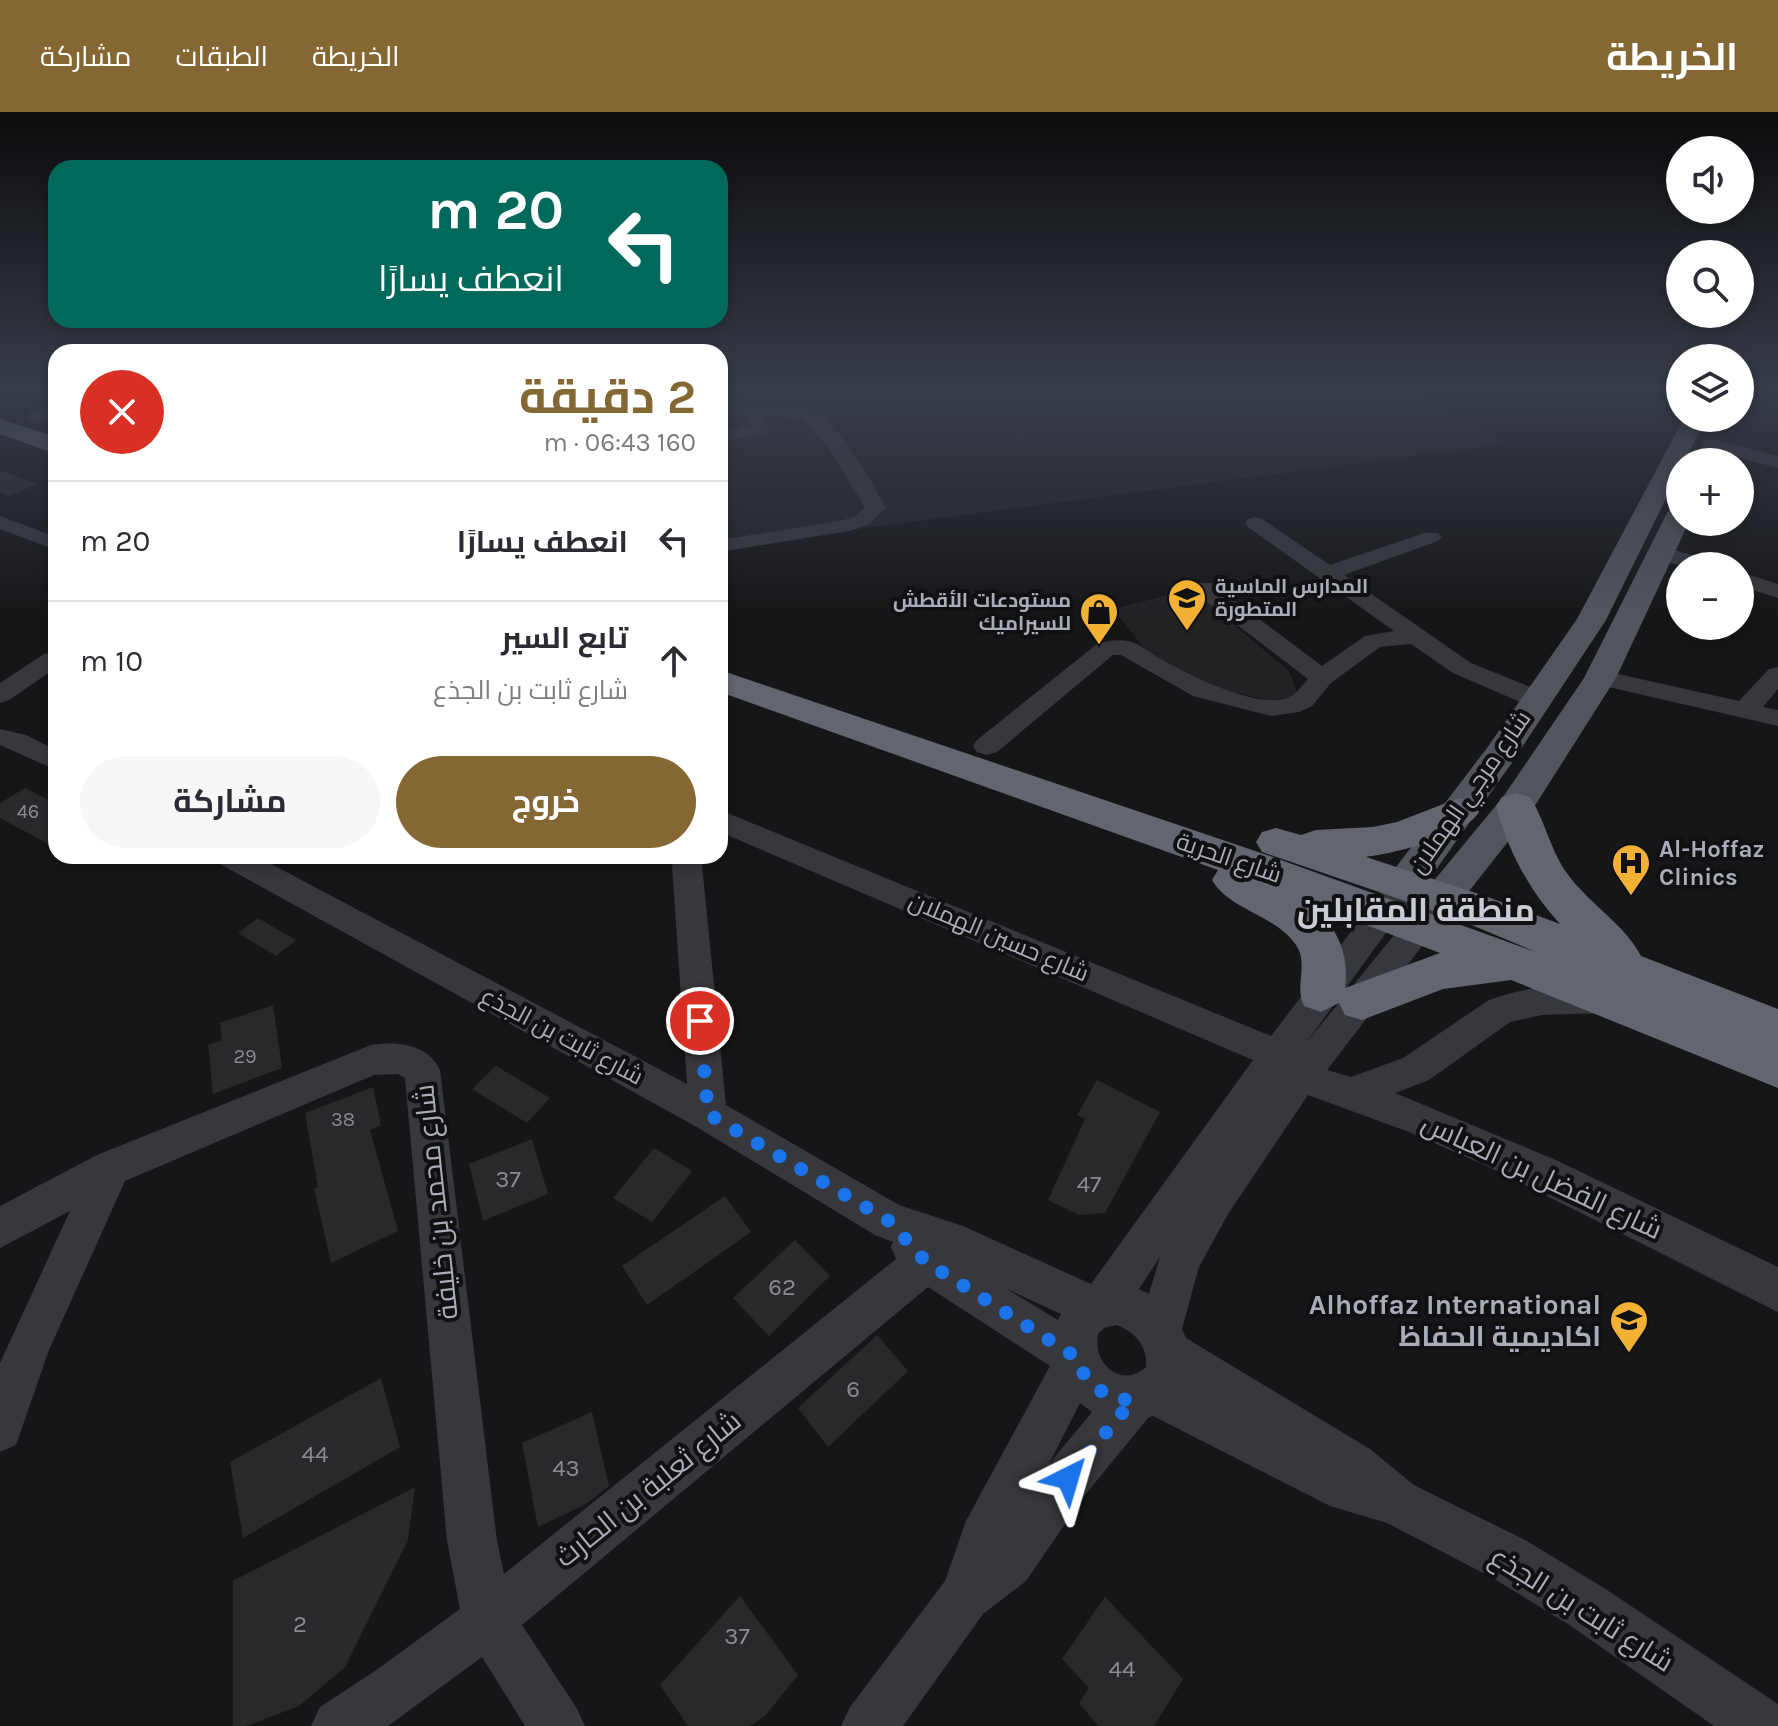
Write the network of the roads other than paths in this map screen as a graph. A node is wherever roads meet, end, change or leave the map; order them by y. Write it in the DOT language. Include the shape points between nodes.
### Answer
graph roads {
  1 [pos="851,466"];
  2 [pos="1670,466"];
  3 [pos="0,522"];
  4 [pos="1255,523"];
  5 [pos="1669,536"];
  6 [pos="1431,537"];
  7 [pos="48,541"];
  8 [pos="728,545"];
  9 [pos="1662,552"];
  10 [pos="1666,553"];
  11 [pos="1327,574"];
  12 [pos="1754,583"];
  13 [pos="1203,588"];
  14 [pos="1778,591"];
  15 [pos="1414,636"];
  16 [pos="728,657"];
  17 [pos="48,661"];
  18 [pos="48,663"];
  19 [pos="1778,674"];
  20 [pos="1322,678"];
  21 [pos="1600,678"];
  22 [pos="728,683"];
  23 [pos="0,684"];
  24 [pos="0,695"];
  25 [pos="1536,699"];
  26 [pos="1745,711"];
  27 [pos="1778,718"];
  28 [pos="5,732"];
  29 [pos="987,746"];
  30 [pos="48,756"];
  31 [pos="1516,806"];
  32 [pos="1459,812"];
  33 [pos="728,823"];
  34 [pos="1176,839"];
  35 [pos="1275,842"];
  36 [pos="246,864"];
  37 [pos="687,864"];
  38 [pos="1411,905"];
  39 [pos="1517,962"];
  40 [pos="1623,984"];
  41 [pos="1342,997"];
  42 [pos="1778,1030"];
  43 [pos="1289,1066"];
  44 [pos="1778,1067"];
  45 [pos="1352,1093"];
  46 [pos="708,1114"];
  47 [pos="111,1168"];
  48 [pos="0,1228"];
  49 [pos="937,1251"];
  50 [pos="1778,1291"];
  51 [pos="1098,1306"];
  52 [pos="1077,1360"];
  53 [pos="1154,1368"];
  54 [pos="0,1429"];
  55 [pos="965,1596"];
  56 [pos="488,1620"];
  57 [pos="339,1726"];
  58 [pos="557,1726"];
  59 [pos="869,1726"];
  60 [pos="1762,1726"];
  1 -- 8 [label="street" via="876,508 861,521"];
  2 -- 25 [label="main road, شارع مرجي الهملان" via="1591,620"];
  3 -- 7 [label="street"];
  4 -- 11 [label="street"];
  5 -- 9 [label="main road, شارع مرجي الهملان"];
  6 -- 11 [label="street"];
  9 -- 10 [label="street"];
  9 -- 21 [label="main road, شارع مرجي الهملان"];
  11 -- 15 [label="street"];
  12 -- 14 [label="street"];
  13 -- 20 [label="street"];
  15 -- 20 [label="street" via="1373,641"];
  15 -- 25 [label="street" via="1462,668"];
  16 -- 29 [label="highway, شارع الحرية"];
  17 -- 23 [label="street"];
  18 -- 24 [label="street"];
  19 -- 26 [label="street"];
  20 -- 29 [label="street" via="1303,700 1271,708 1202,691 1134,651 1113,648"];
  21 -- 26 [label="street"];
  21 -- 31 [label="main road, شارع مرجي الهملان"];
  22 -- 34 [label="highway, شارع الحرية"];
  25 -- 32 [label="main road, شارع مرجي الهملان"];
  26 -- 27 [label="street"];
  28 -- 30 [label="street"];
  29 -- 35 [label="highway, شارع الحرية"];
  31 -- 38 [label="main road, شارع مرجي الهملان"];
  31 -- 40 [label="highway" via="1531,854"];
  32 -- 35 [label="highway" via="1390,840 1354,845"];
  32 -- 38 [label="main road, شارع مرجي الهملان"];
  33 -- 43 [label="street, شارع حسين الهملان"];
  34 -- 38 [label="highway, شارع الحرية"];
  34 -- 41 [label="highway" via="1208,866 1310,927 1326,977"];
  35 -- 38 [label="highway, شارع الحرية"];
  36 -- 46 [label="street, شارع ثابت بن الجذع"];
  37 -- 46 [label="street"];
  38 -- 39 [label="highway, شارع الحرية"];
  38 -- 40 [label="highway, شارع الحرية"];
  38 -- 41 [label="street, شارع مرجي الهملان"];
  39 -- 40 [label="highway, شارع الحرية"];
  39 -- 41 [label="highway" via="1439,971"];
  40 -- 42 [label="highway, شارع الحرية"];
  40 -- 44 [label="highway, شارع الحرية"];
  40 -- 45 [label="street" via="1501,1010 1416,1069"];
  41 -- 43 [label="street, شارع مرجي الهملان"];
  43 -- 45 [label="street, شارع الفضل بن العباس"];
  43 -- 51 [label="street, شارع مرجي الهملان"];
  43 -- 53 [label="street, شارع مرجي الهملان" via="1180,1260"];
  45 -- 50 [label="street, شارع الفضل بن العباس" via="1432,1123 1566,1185"];
  46 -- 49 [label="street, شارع ثابت بن الجذع"];
  47 -- 48 [label="street, شارع محمد بن خليفة"];
  47 -- 54 [label="street" via="28,1346"];
  47 -- 56 [label="street, شارع محمد بن خليفة" via="371,1060 394,1056 422,1070 472,1541"];
  49 -- 51 [label="street, شارع ثابت بن الجذع"];
  49 -- 52 [label="street, شارع ثابت بن الجذع"];
  49 -- 56 [label="street, شارع ثعلبة بن الحارث"];
  51 -- 52 [label="street" via="1076,1330"];
  51 -- 53 [label="street" via="1130,1305 1146,1314"];
  52 -- 53 [label="street" via="1097,1389 1115,1398"];
  52 -- 55 [label="street, شارع مرجي الهملان" via="984,1539"];
  53 -- 55 [label="street, شارع مرجي الهملان" via="1008,1563"];
  53 -- 60 [label="street, شارع ثابت بن الجذع" via="1347,1489 1397,1502 1509,1559"];
  55 -- 59 [label="street, شارع مرجي الهملان"];
  56 -- 57 [label="street, شارع ثعلبة بن الحارث"];
  56 -- 58 [label="street, شارع محمد بن خليفة"];
}
